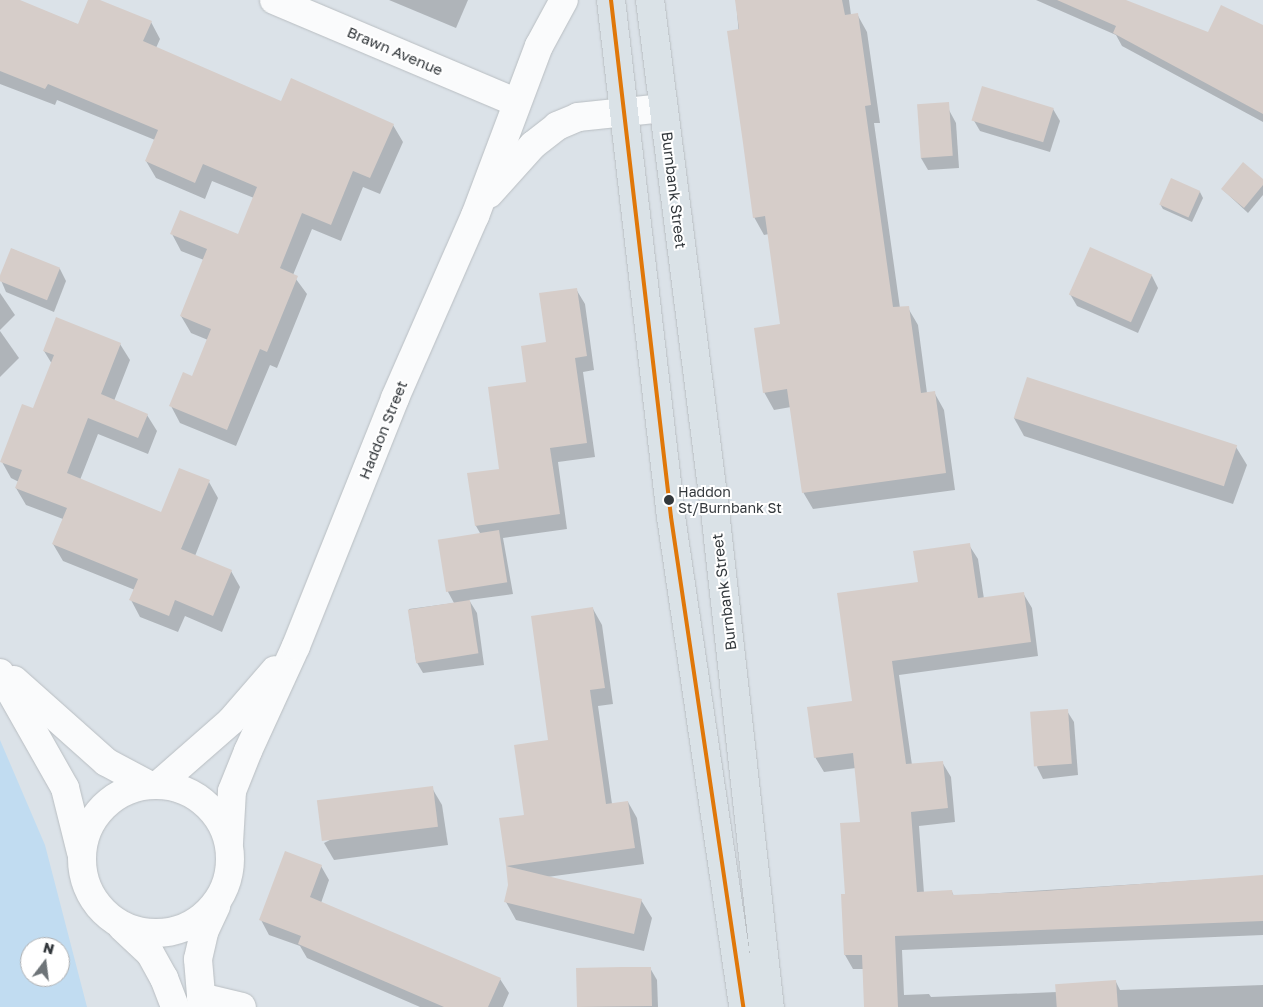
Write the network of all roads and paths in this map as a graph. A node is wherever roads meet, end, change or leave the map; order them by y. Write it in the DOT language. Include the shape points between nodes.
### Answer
graph roads {
  1 [pos="274,0"];
  2 [pos="564,0"];
  3 [pos="612,0"];
  4 [pos="646,2"];
  5 [pos="516,102"];
  6 [pos="664,108"];
  7 [pos="626,112"];
  8 [pos="475,216"];
  9 [pos="296,646"];
  10 [pos="0,667"];
  11 [pos="0,674"];
  12 [pos="154,785"];
  13 [pos="229,843"];
  14 [pos="82,858"];
  15 [pos="217,903"];
  16 [pos="118,923"];
  17 [pos="201,1002"];
  18 [pos="175,1007"];
  19 [pos="242,1007"];
  20 [pos="744,1007"];
  21 [pos="770,1007"];
  1 -- 5 [label="street, Brawn Avenue"];
  2 -- 5 [label="street, Haddon Street" via="554,15"];
  3 -- 7 [label="main road"];
  4 -- 6 [label="main road, Burnbank Street"];
  5 -- 8 [label="street, Haddon Street"];
  6 -- 7 [label="street, Haddon Street"];
  6 -- 21 [label="main road, Burnbank Street" via="715,511"];
  7 -- 8 [label="street, Haddon Street" via="578,117 557,126 508,170"];
  7 -- 20 [label="main road" via="671,517"];
  8 -- 9 [label="street, Haddon Street" via="395,398"];
  9 -- 12 [label="street, Haddon Street" via="231,721"];
  9 -- 13 [label="street, Haddon Street" via="232,791"];
  10 -- 12 [label="street" via="106,762"];
  11 -- 14 [label="street" via="65,788"];
  12 -- 13 [label="street" via="182,790 203,802 219,820"];
  12 -- 14 [label="street" via="128,790 94,817 85,837"];
  13 -- 15 [label="street" via="231,863 227,884"];
  14 -- 16 [label="street" via="86,884 98,906"];
  15 -- 16 [label="street" via="197,922 171,932 144,933"];
  15 -- 17 [label="street" via="198,959"];
  16 -- 18 [label="street" via="150,953"];
  17 -- 19 [label="street"];
}
